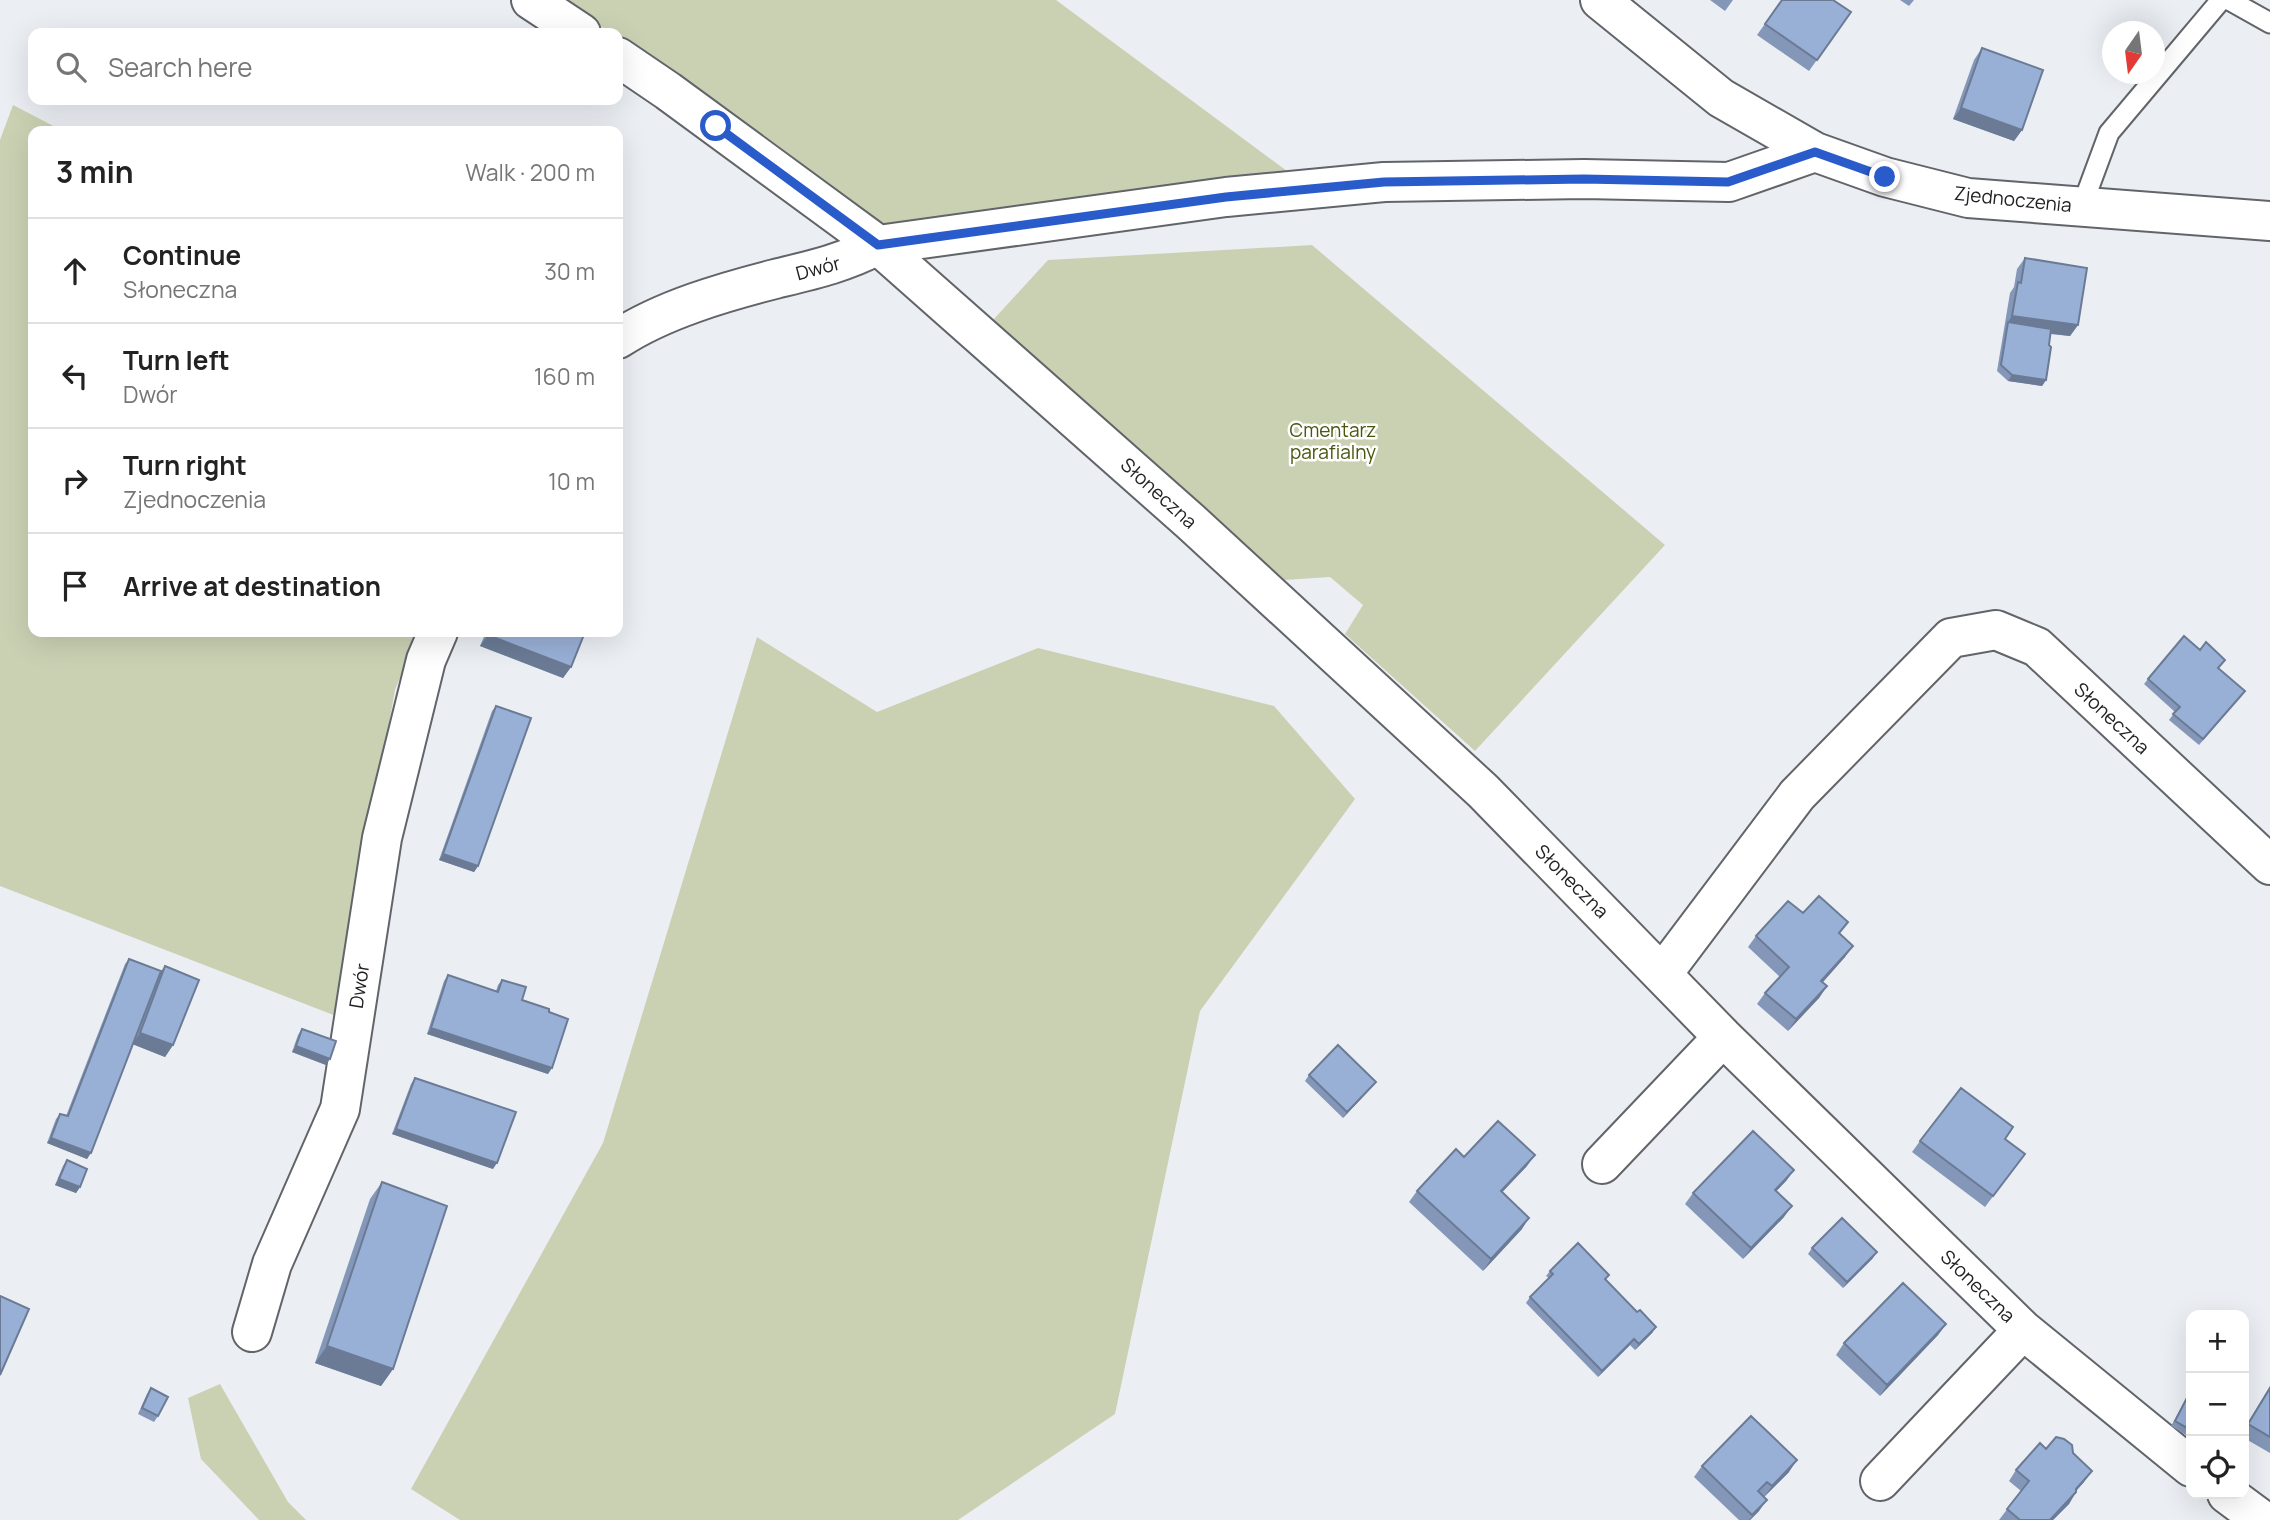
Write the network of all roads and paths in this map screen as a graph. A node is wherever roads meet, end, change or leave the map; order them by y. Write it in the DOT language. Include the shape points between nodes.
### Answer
graph roads {
  1 [pos="531,0"];
  2 [pos="1600,0"];
  3 [pos="2221,0"];
  4 [pos="2229,0"];
  5 [pos="2270,23"];
  6 [pos="574,28"];
  7 [pos="623,60"];
  8 [pos="1815,152"];
  9 [pos="2082,206"];
  10 [pos="2270,221"];
  11 [pos="878,245"];
  12 [pos="623,335"];
  13 [pos="436,637"];
  14 [pos="2270,865"];
  15 [pos="1663,973"];
  16 [pos="1723,1037"];
  17 [pos="1602,1164"];
  18 [pos="2023,1330"];
  19 [pos="252,1332"];
  20 [pos="2186,1463"];
  21 [pos="1880,1481"];
  22 [pos="2234,1499"];
  23 [pos="2262,1520"];
  1 -- 6 [label="street"];
  2 -- 8 [label="street, Zjednoczenia" via="1721,98"];
  3 -- 9 [label="lane" via="2109,133"];
  4 -- 5 [label="lane"];
  7 -- 11 [label="street, Słoneczna"];
  8 -- 9 [label="street, Zjednoczenia" via="1885,177 1968,198"];
  8 -- 11 [label="street, Dwór" via="1728,182 1384,182 1226,197"];
  9 -- 10 [label="street, Zjednoczenia"];
  11 -- 12 [label="street, Dwór" via="852,259 721,293"];
  11 -- 15 [label="street, Słoneczna" via="1191,522 1483,791"];
  13 -- 19 [label="street, Dwór" via="426,660 382,838 340,1109 272,1264"];
  14 -- 15 [label="street, Słoneczna" via="2037,647 1996,630 1962,636 1951,638 1797,795"];
  15 -- 16 [label="street, Słoneczna"];
  16 -- 17 [label="street"];
  16 -- 18 [label="street, Słoneczna"];
  18 -- 20 [label="street, Słoneczna"];
  18 -- 21 [label="street, Słoneczna"];
  22 -- 23 [label="street"];
}
